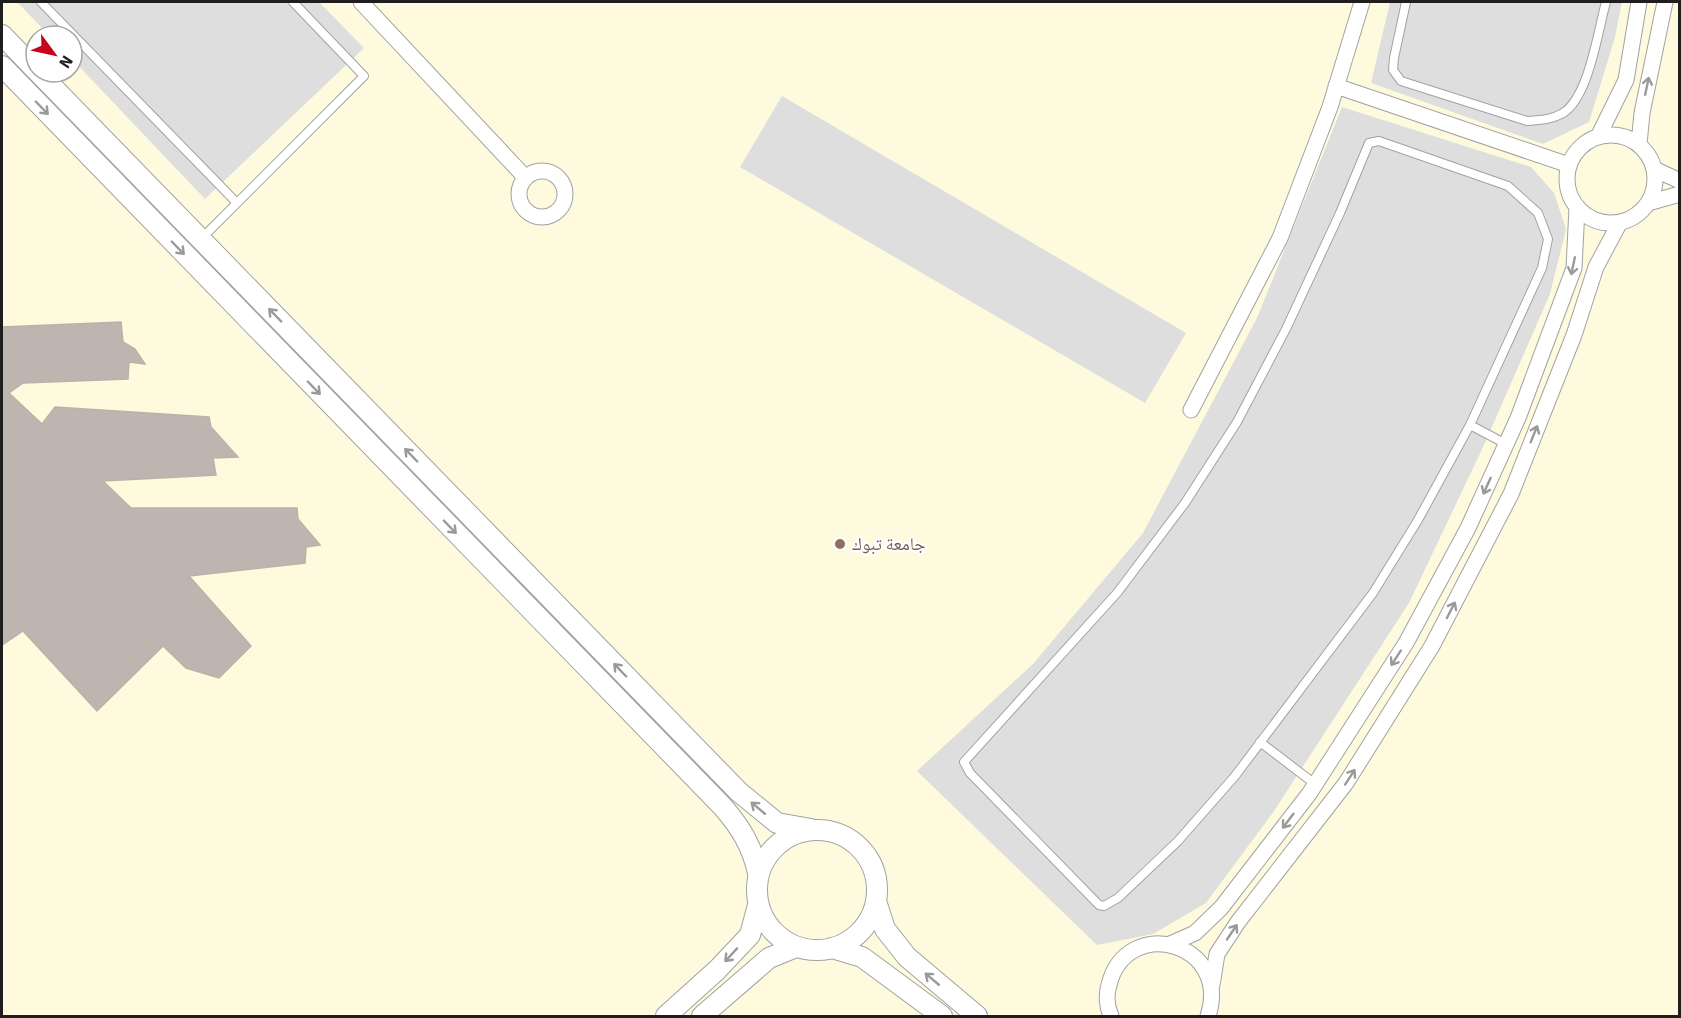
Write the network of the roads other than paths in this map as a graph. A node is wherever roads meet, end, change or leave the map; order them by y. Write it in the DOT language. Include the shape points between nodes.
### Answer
graph roads {
  1 [pos="41,2"];
  2 [pos="294,2"];
  3 [pos="1362,2"];
  4 [pos="1406,2"];
  5 [pos="1606,2"];
  6 [pos="1639,2"];
  7 [pos="1665,2"];
  8 [pos="368,4"];
  9 [pos="2,35"];
  10 [pos="24,58"];
  11 [pos="2,66"];
  12 [pos="50,84"];
  13 [pos="1336,86"];
  14 [pos="1598,137"];
  15 [pos="1639,144"];
  16 [pos="1569,165"];
  17 [pos="1654,169"];
  18 [pos="525,177"];
  19 [pos="1680,181"];
  20 [pos="1680,194"];
  21 [pos="237,203"];
  22 [pos="1648,203"];
  23 [pos="1577,208"];
  24 [pos="1620,222"];
  25 [pos="201,239"];
  26 [pos="1191,410"];
  27 [pos="1470,425"];
  28 [pos="1506,444"];
  29 [pos="1260,742"];
  30 [pos="1315,784"];
  31 [pos="811,829"];
  32 [pos="758,873"];
  33 [pos="876,901"];
  34 [pos="758,905"];
  35 [pos="1170,944"];
  36 [pos="796,947"];
  37 [pos="832,948"];
  38 [pos="1212,985"];
  39 [pos="666,1017"];
  40 [pos="702,1017"];
  41 [pos="942,1017"];
  42 [pos="977,1017"];
  43 [pos="1111,1017"];
  44 [pos="1208,1017"];
  1 -- 21 [label="lane"];
  2 -- 21 [label="lane" via="364,76"];
  3 -- 13 [label="street"];
  4 -- 5 [label="lane" via="1394,58 1394,70 1401,81 1527,121 1549,120 1565,111 1577,96 1587,76"];
  6 -- 14 [label="street" via="1626,80"];
  15 -- 7 [label="street, one-way"];
  8 -- 18 [label="street"];
  9 -- 10 [label="street"];
  11 -- 32 [label="street, one-way" via="723,807 742,829"];
  12 -- 25 [label="street"];
  13 -- 16 [label="street"];
  13 -- 26 [label="street" via="1281,238"];
  14 -- 15 [label="street" via="1619,136"];
  14 -- 16 [label="street" via="1581,148"];
  15 -- 17 [label="street"];
  16 -- 23 [label="street" via="1567,180"];
  17 -- 19 [label="street"];
  17 -- 22 [label="street" via="1656,181"];
  20 -- 22 [label="street"];
  21 -- 25 [label="lane"];
  22 -- 24 [label="street" via="1631,219"];
  23 -- 24 [label="street" via="1597,221"];
  23 -- 28 [label="street, one-way" via="1574,268"];
  38 -- 24 [label="street, one-way" via="1217,954 1346,783 1432,646 1510,494 1574,335 1596,267"];
  31 -- 25 [label="street, one-way" via="777,823 739,792"];
  27 -- 28 [label="lane"];
  27 -- 29 [label="lane" via="1373,593"];
  27 -- 29 [label="lane" via="1542,268 1548,239 1542,222 1538,213 1508,186 1379,141 1369,143 1286,329 1237,422 1185,503 1117,593 964,762 970,773 1088,897 1104,906 1118,898 1178,842"];
  28 -- 30 [label="street, one-way" via="1468,528 1406,643"];
  29 -- 30 [label="lane"];
  30 -- 35 [label="street, one-way" via="1221,908 1196,933"];
  31 -- 32 [label="street" via="778,843"];
  31 -- 33 [label="street" via="838,833 861,848 872,864 877,882"];
  32 -- 34 [label="street"];
  33 -- 37 [label="street" via="861,931"];
  42 -- 33 [label="street, one-way" via="907,957 885,929"];
  34 -- 36 [label="street" via="779,938"];
  34 -- 39 [label="street, one-way" via="750,935"];
  35 -- 38 [label="street" via="1197,958"];
  35 -- 43 [label="street" via="1143,947 1120,961 1107,994"];
  36 -- 37 [label="street" via="814,951"];
  36 -- 40 [label="street" via="769,958"];
  37 -- 41 [label="street" via="862,957"];
  38 -- 44 [label="street" via="1213,1003"];
}
